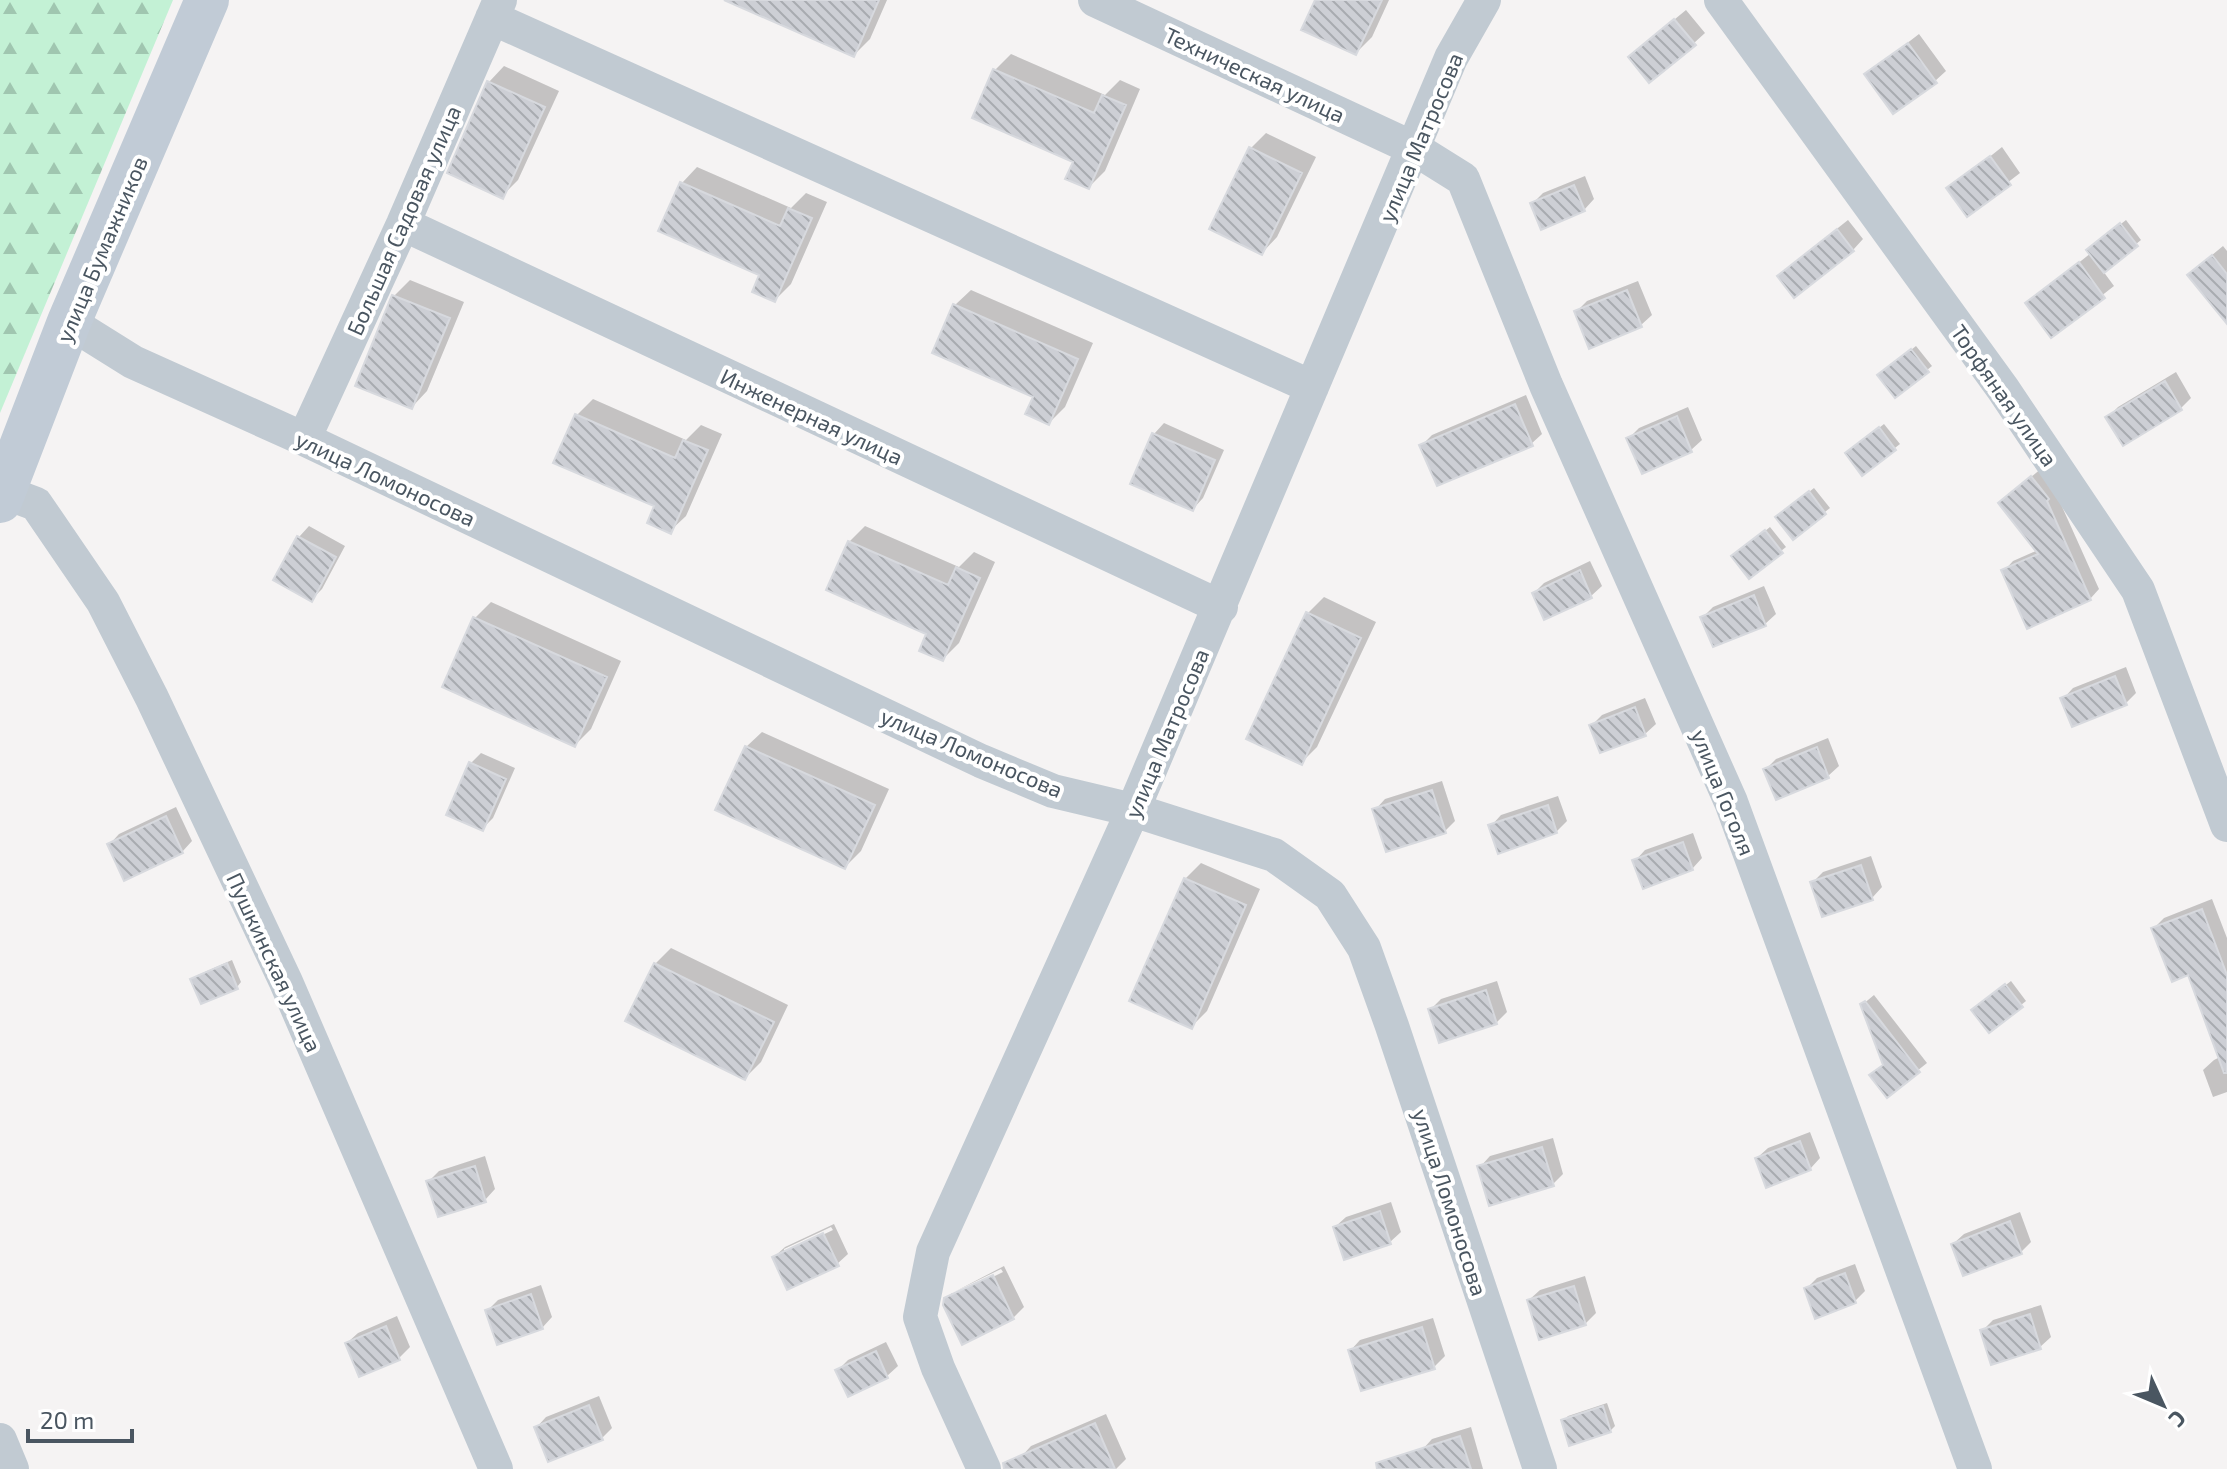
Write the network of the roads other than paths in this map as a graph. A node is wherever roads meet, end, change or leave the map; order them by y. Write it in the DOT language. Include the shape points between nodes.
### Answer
graph roads {
  1 [pos="207,0"];
  2 [pos="1095,0"];
  3 [pos="1484,0"];
  4 [pos="1721,0"];
  5 [pos="496,9"];
  6 [pos="1415,149"];
  7 [pos="403,224"];
  8 [pos="69,322"];
  9 [pos="1312,387"];
  10 [pos="304,439"];
  11 [pos="2,496"];
  12 [pos="1221,607"];
  13 [pos="1133,810"];
  14 [pos="2227,825"];
  15 [pos="0,1440"];
  16 [pos="12,1469"];
  17 [pos="496,1469"];
  18 [pos="984,1469"];
  19 [pos="1540,1469"];
  20 [pos="1975,1469"];
  1 -- 8 [label="street, улица Бумажников"];
  2 -- 6 [label="street, Техническая улица"];
  3 -- 6 [label="street, улица Матросова" via="1451,58"];
  4 -- 14 [label="street, Торфяная улица" via="2003,389 2138,590"];
  5 -- 7 [label="street, Большая Садовая улица"];
  5 -- 9 [label="street"];
  6 -- 9 [label="street, улица Матросова"];
  6 -- 20 [label="street, улица Гоголя" via="1463,179 1546,385 1731,802"];
  7 -- 10 [label="street, Большая Садовая улица"];
  7 -- 12 [label="street, Инженерная улица"];
  8 -- 10 [label="street, улица Ломоносова" via="133,362"];
  8 -- 11 [label="street, улица Бумажников"];
  9 -- 12 [label="street, улица Матросова"];
  10 -- 13 [label="street, улица Ломоносова" via="981,761 1053,791"];
  11 -- 17 [label="street, Пушкинская улица" via="36,504 103,602 152,698 286,982"];
  12 -- 13 [label="street, улица Матросова"];
  13 -- 18 [label="street, улица Матросова" via="933,1252 920,1317"];
  13 -- 19 [label="street, улица Ломоносова" via="1274,855 1330,895 1364,948"];
  15 -- 16 [label="street"];
}
